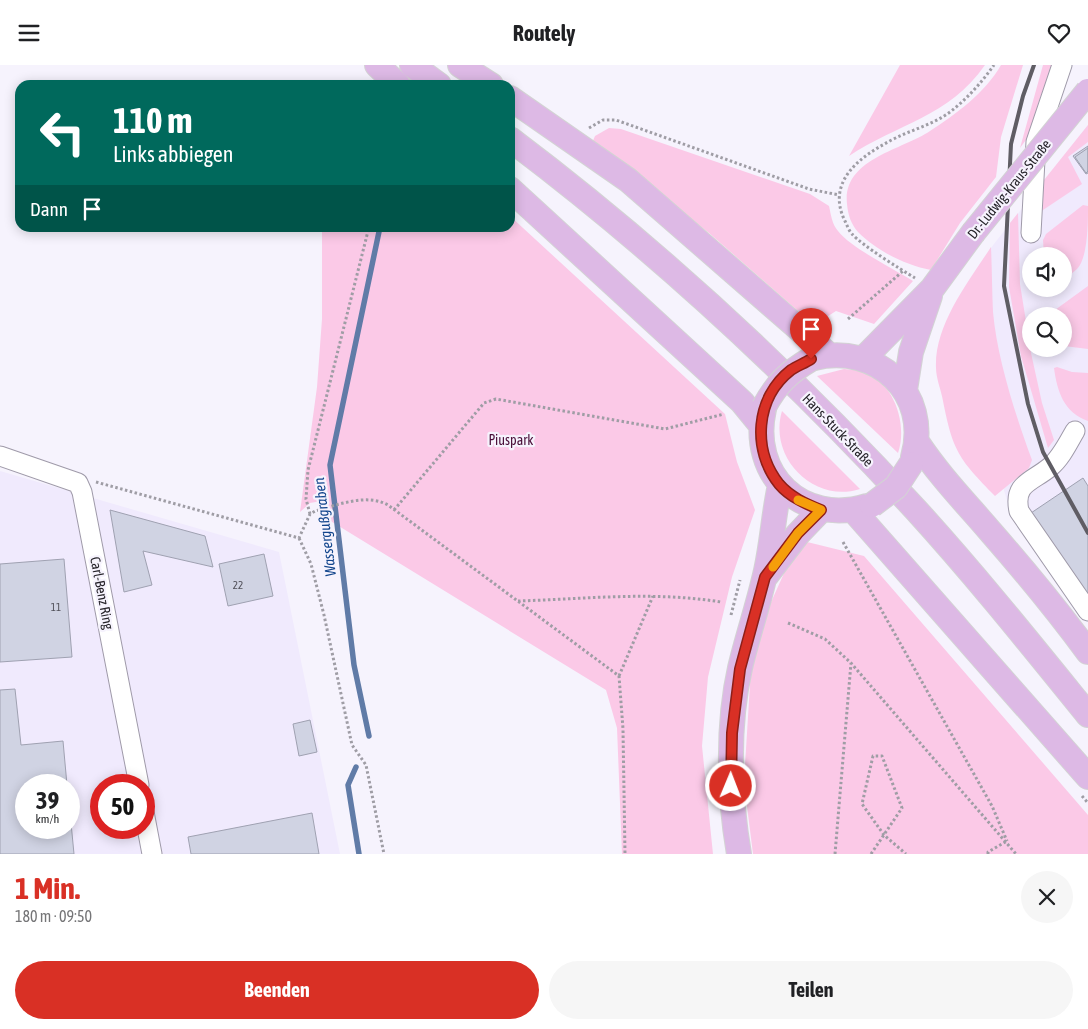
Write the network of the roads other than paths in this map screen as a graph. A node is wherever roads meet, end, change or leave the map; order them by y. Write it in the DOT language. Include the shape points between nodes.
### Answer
graph roads {
  1 [pos="377,65"];
  2 [pos="412,65"];
  3 [pos="460,65"];
  4 [pos="1062,65"];
  5 [pos="393,80"];
  6 [pos="432,80"];
  7 [pos="483,80"];
  8 [pos="1088,91"];
  9 [pos="515,100"];
  10 [pos="515,143"];
  11 [pos="515,194"];
  12 [pos="1031,233"];
  13 [pos="932,289"];
  14 [pos="820,357"];
  15 [pos="864,358"];
  16 [pos="905,390"];
  17 [pos="762,416"];
  18 [pos="1075,431"];
  19 [pos="914,453"];
  20 [pos="0,457"];
  21 [pos="780,485"];
  22 [pos="862,507"];
  23 [pos="821,510"];
  24 [pos="765,577"];
  25 [pos="1088,611"];
  26 [pos="1088,652"];
  27 [pos="1088,715"];
  28 [pos="136,774"];
  29 [pos="1088,777"];
  30 [pos="149,839"];
  31 [pos="152,854"];
  32 [pos="739,854"];
  1 -- 5 [label="main road"];
  2 -- 6 [label="main road"];
  3 -- 7 [label="main road"];
  4 -- 12 [label="street" via="1036,142"];
  8 -- 13 [label="main road, Dr.-Ludwig-Kraus-Straße, bridge"];
  9 -- 14 [label="main road" via="628,181"];
  10 -- 27 [label="main road, Hans-Stuck-Straße" via="706,303 832,422 916,510 993,598"];
  11 -- 17 [label="main road" via="742,402"];
  13 -- 15 [label="main road, Dr.-Ludwig-Kraus-Straße"];
  13 -- 16 [label="main road, Dr.-Ludwig-Kraus-Straße" via="911,352"];
  14 -- 15 [label="main road"];
  14 -- 17 [label="main road, bridge" via="786,376 775,387"];
  15 -- 16 [label="main road" via="888,371"];
  16 -- 19 [label="main road" via="916,415"];
  17 -- 21 [label="main road" via="761,446 765,460"];
  18 -- 25 [label="street" via="1051,466 1022,486 1017,501 1019,511"];
  19 -- 22 [label="main road, bridge" via="896,487"];
  19 -- 26 [label="main road" via="933,467 1016,562"];
  20 -- 28 [label="street, Carl-Benz Ring" via="78,483 82,492 109,673"];
  21 -- 23 [label="main road" via="799,501"];
  21 -- 24 [label="main road"];
  22 -- 23 [label="main road"];
  22 -- 29 [label="main road"];
  23 -- 24 [label="main road" via="798,533"];
  24 -- 32 [label="main road" via="740,669 732,733 731,786"];
  30 -- 31 [label="street"];
}
